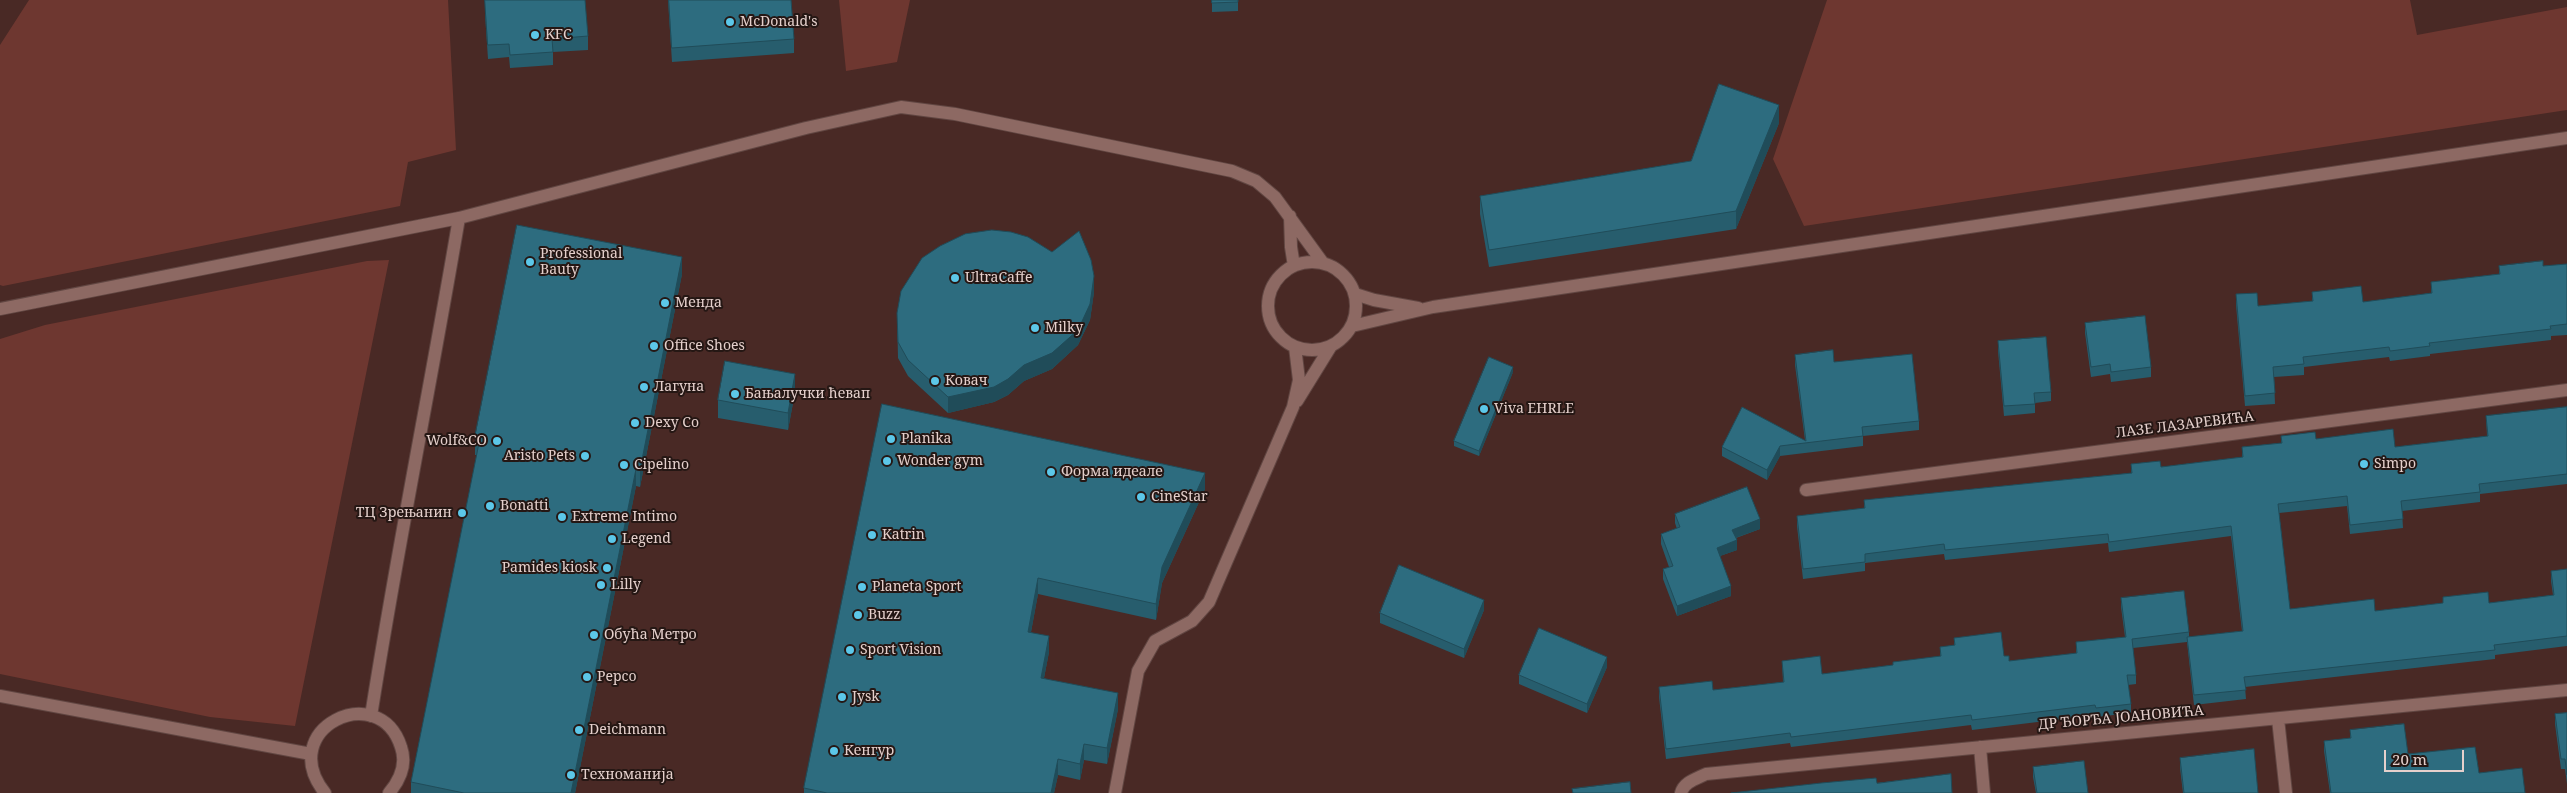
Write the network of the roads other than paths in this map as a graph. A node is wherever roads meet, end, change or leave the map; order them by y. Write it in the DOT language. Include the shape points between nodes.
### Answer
graph roads {
  1 [pos="2567,138"];
  2 [pos="1290,216"];
  3 [pos="459,218"];
  4 [pos="1323,263"];
  5 [pos="1294,266"];
  6 [pos="1355,294"];
  7 [pos="0,309"];
  8 [pos="1423,309"];
  9 [pos="1352,326"];
  10 [pos="1331,346"];
  11 [pos="1295,347"];
  12 [pos="2567,390"];
  13 [pos="1293,408"];
  14 [pos="1806,490"];
  15 [pos="2567,690"];
  16 [pos="0,696"];
  17 [pos="371,716"];
  18 [pos="2278,719"];
  19 [pos="1980,746"];
  20 [pos="311,754"];
  21 [pos="1682,791"];
  22 [pos="326,793"];
  23 [pos="389,793"];
  24 [pos="1114,793"];
  25 [pos="1984,793"];
  26 [pos="2286,793"];
  1 -- 8 [label="street"];
  2 -- 3 [label="street" via="1256,181 1232,170 955,114 901,107 806,128"];
  2 -- 4 [label="street"];
  2 -- 5 [label="street"];
  3 -- 7 [label="street"];
  3 -- 17 [label="street" via="393,576"];
  4 -- 5 [label="street"];
  4 -- 6 [label="street" via="1343,274"];
  5 -- 11 [label="street" via="1284,271 1274,285 1268,300 1268,312 1277,333"];
  6 -- 8 [label="street"];
  6 -- 9 [label="street" via="1356,316"];
  8 -- 9 [label="street"];
  9 -- 10 [label="street"];
  10 -- 11 [label="street" via="1307,350"];
  10 -- 13 [label="street"];
  11 -- 13 [label="street" via="1299,380"];
  12 -- 14 [label="street, ЛАЗЕ ЛАЗАРЕВИЋА"];
  13 -- 24 [label="street" via="1209,602 1192,621 1155,641 1138,671"];
  15 -- 18 [label="street, ДР ЂОРЂА ЈОАНОВИЋА"];
  16 -- 20 [label="street"];
  17 -- 20 [label="street" via="358,713 332,721 314,742"];
  17 -- 23 [label="street" via="392,729 402,750 401,774"];
  18 -- 19 [label="street, ДР ЂОРЂА ЈОАНОВИЋА"];
  18 -- 26 [label="street"];
  19 -- 21 [label="street, ДР ЂОРЂА ЈОАНОВИЋА" via="1706,774"];
  19 -- 25 [label="street"];
  20 -- 22 [label="street" via="317,783"];
}
